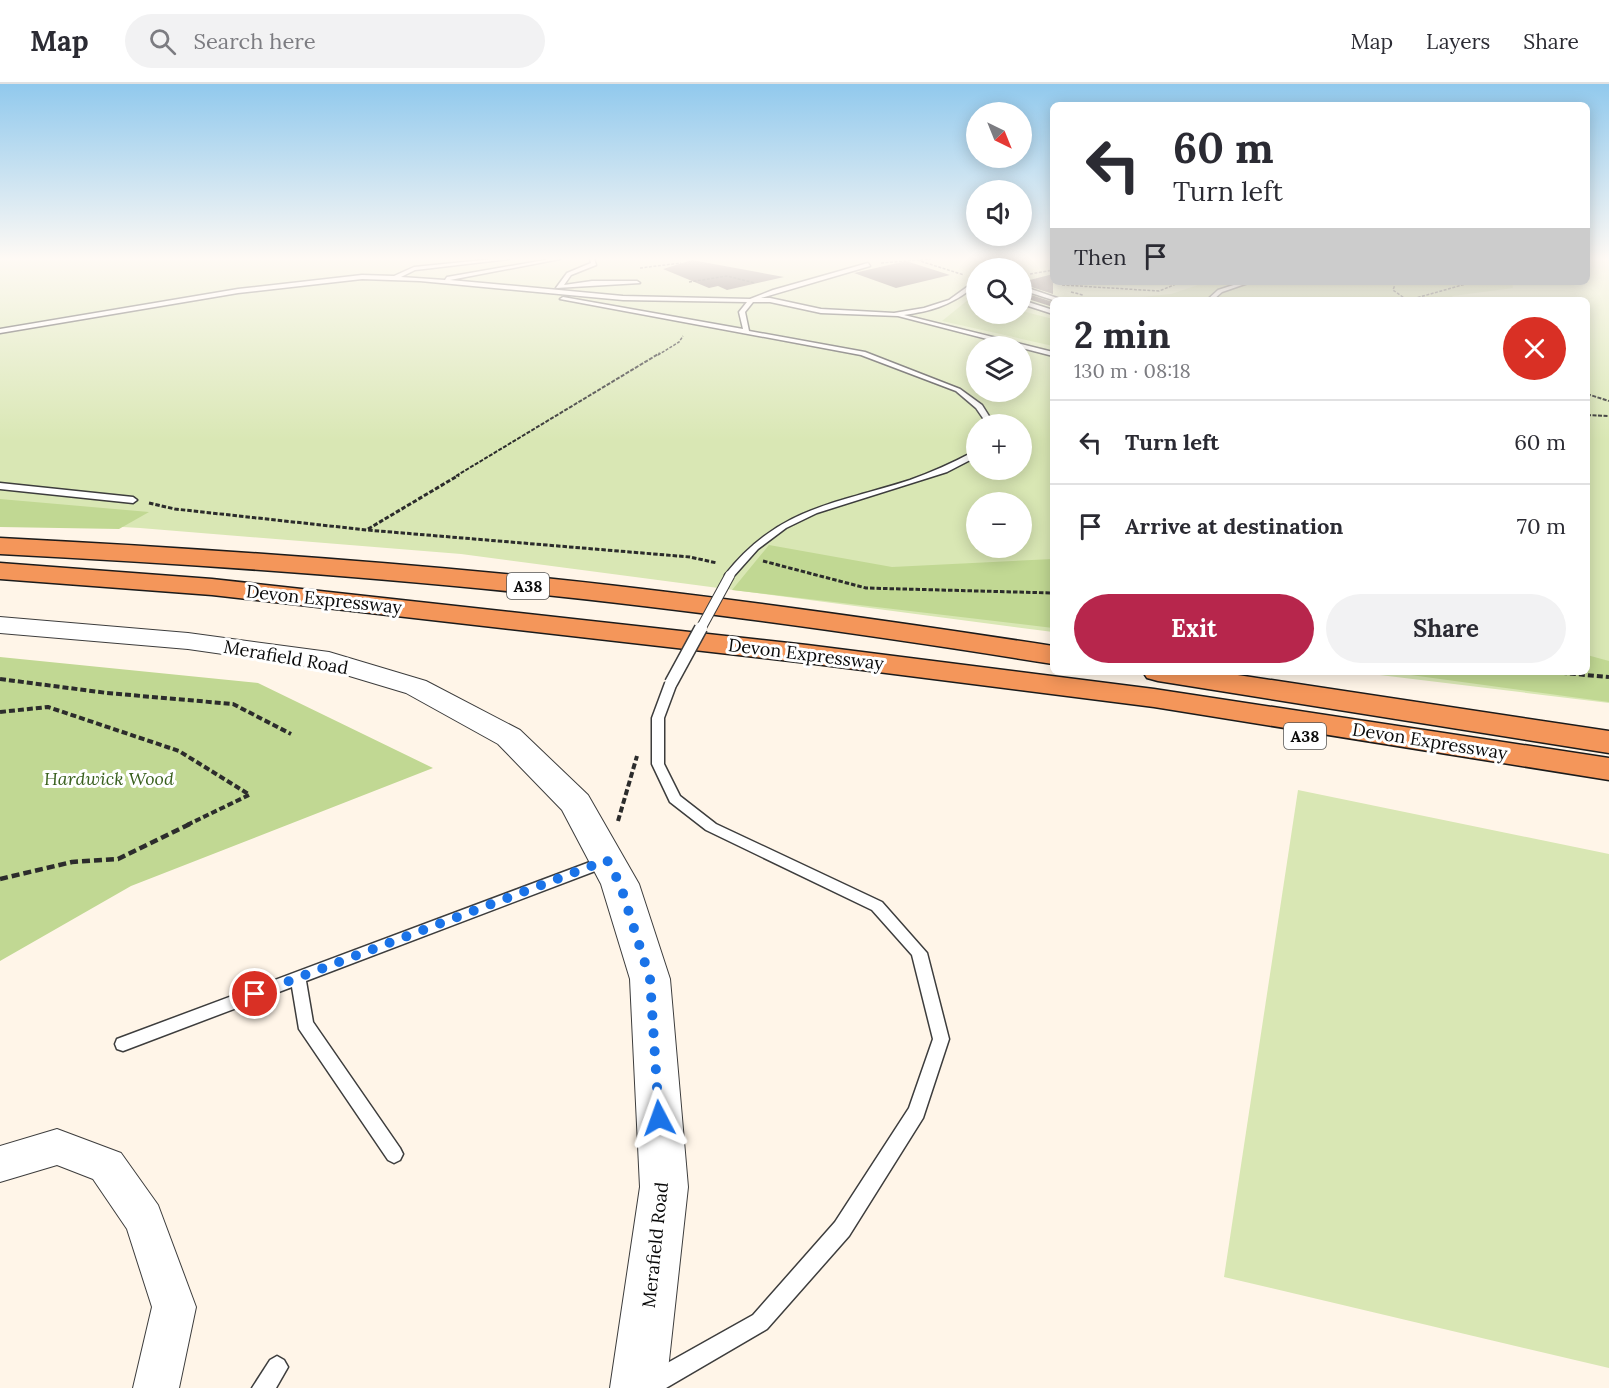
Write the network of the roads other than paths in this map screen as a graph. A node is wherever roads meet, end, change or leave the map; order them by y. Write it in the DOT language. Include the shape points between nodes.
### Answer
graph roads {
  1 [pos="64,320"];
  2 [pos="680,320"];
  3 [pos="744,320"];
  4 [pos="914,320"];
  5 [pos="746,330"];
  6 [pos="0,331"];
  7 [pos="1050,353"];
  8 [pos="984,414"];
  9 [pos="966,460"];
  10 [pos="0,486"];
  11 [pos="133,500"];
  12 [pos="0,546"];
  13 [pos="0,572"];
  14 [pos="0,625"];
  15 [pos="1050,655"];
  16 [pos="1177,675"];
  17 [pos="1001,678"];
  18 [pos="1609,742"];
  19 [pos="1609,769"];
  20 [pos="1609,790"];
  21 [pos="607,860"];
  22 [pos="298,977"];
  23 [pos="123,1044"];
  24 [pos="394,1154"];
  25 [pos="0,1164"];
  26 [pos="277,1367"];
  27 [pos="156,1388"];
  28 [pos="263,1388"];
  29 [pos="638,1388"];
  30 [pos="645,1388"];
  1 -- 6 [label="lane"];
  2 -- 5 [label="lane"];
  3 -- 5 [label="lane"];
  4 -- 7 [label="lane"];
  5 -- 8 [label="lane" via="863,353 958,390"];
  9 -- 30 [label="lane, bridge" via="952,469 804,514 761,541 730,575 670,683 658,717 658,764 675,798 711,827 877,906 919,953 941,1039 917,1112 842,1228 760,1322"];
  10 -- 11 [label="lane"];
  12 -- 15 [label="highway, Devon Expressway / A38" via="251,560 493,582 754,611"];
  13 -- 17 [label="highway, Devon Expressway / A38" via="223,588"];
  14 -- 21 [label="street, Merafield Road" via="188,641 329,661 416,687 509,736 576,803"];
  16 -- 18 [label="highway, Devon Expressway / A38"];
  17 -- 19 [label="highway, Devon Expressway / A38"];
  17 -- 20 [label="highway, A38" via="1396,754"];
  21 -- 22 [label="lane"];
  21 -- 29 [label="street, Merafield Road" via="620,884 650,979 664,1187"];
  22 -- 23 [label="lane"];
  22 -- 24 [label="lane" via="305,1024"];
  25 -- 27 [label="street" via="57,1147 107,1166 144,1219 174,1307"];
  26 -- 28 [label="lane"];
}
